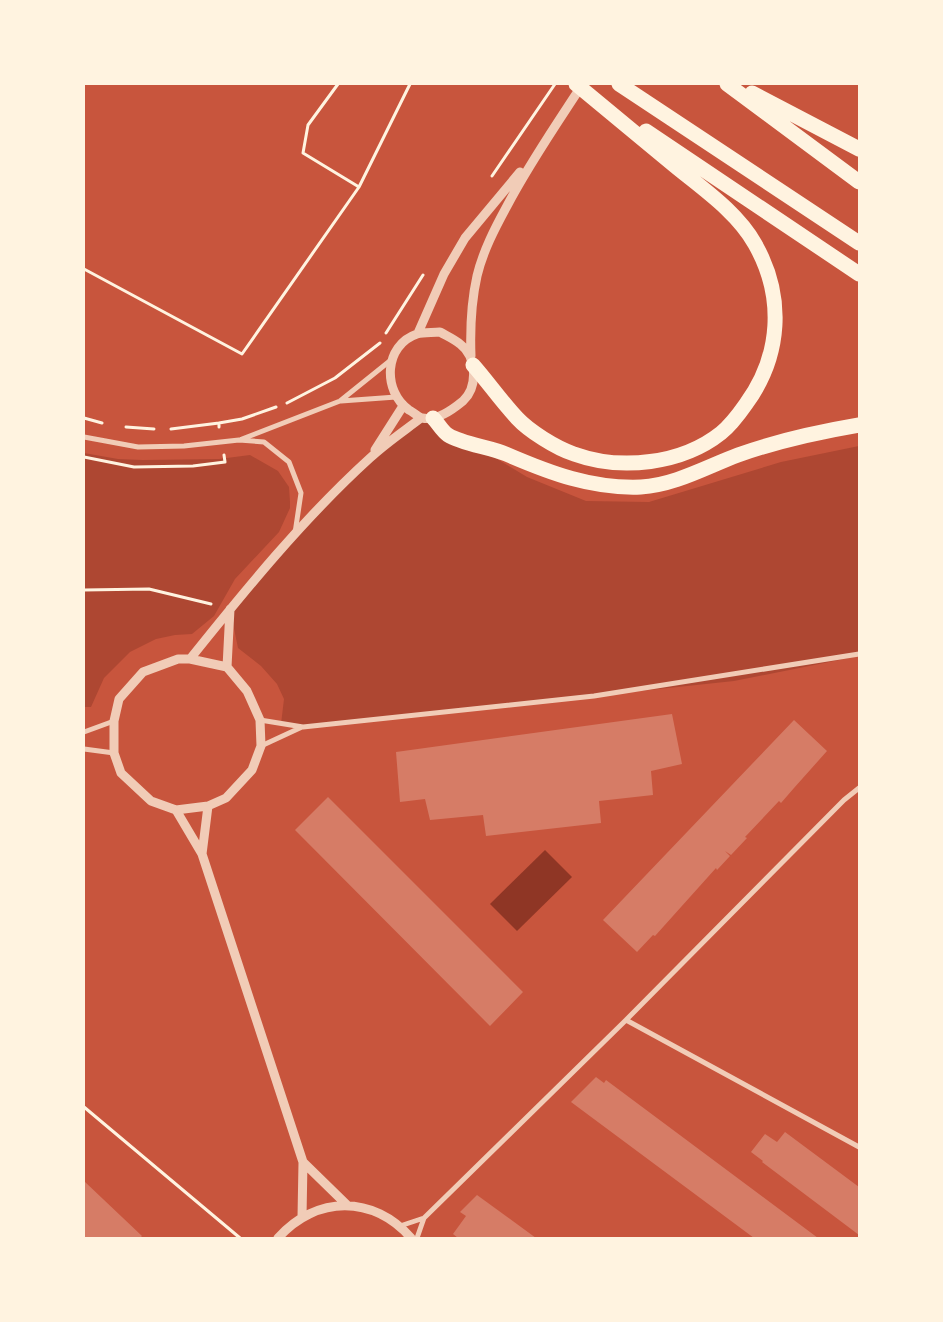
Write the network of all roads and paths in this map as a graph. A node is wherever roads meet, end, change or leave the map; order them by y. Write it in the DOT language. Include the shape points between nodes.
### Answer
graph roads {
  1 [pos="338,84"];
  2 [pos="410,84"];
  3 [pos="555,84"];
  4 [pos="576,84"];
  5 [pos="583,84"];
  6 [pos="619,84"];
  7 [pos="727,84"];
  8 [pos="735,84"];
  9 [pos="859,148"];
  10 [pos="535,155"];
  11 [pos="491,177"];
  12 [pos="859,182"];
  13 [pos="359,187"];
  14 [pos="859,243"];
  15 [pos="84,269"];
  16 [pos="426,271"];
  17 [pos="859,274"];
  18 [pos="418,334"];
  19 [pos="391,360"];
  20 [pos="472,361"];
  21 [pos="396,397"];
  22 [pos="340,401"];
  23 [pos="286,404"];
  24 [pos="403,406"];
  25 [pos="277,407"];
  26 [pos="84,418"];
  27 [pos="427,418"];
  28 [pos="219,423"];
  29 [pos="109,424"];
  30 [pos="859,425"];
  31 [pos="117,427"];
  32 [pos="84,438"];
  33 [pos="239,440"];
  34 [pos="222,442"];
  35 [pos="370,457"];
  36 [pos="295,534"];
  37 [pos="84,590"];
  38 [pos="230,609"];
  39 [pos="859,654"];
  40 [pos="190,659"];
  41 [pos="227,668"];
  42 [pos="260,720"];
  43 [pos="114,721"];
  44 [pos="303,727"];
  45 [pos="84,732"];
  46 [pos="260,746"];
  47 [pos="84,748"];
  48 [pos="114,753"];
  49 [pos="859,788"];
  50 [pos="208,806"];
  51 [pos="176,810"];
  52 [pos="202,854"];
  53 [pos="626,1020"];
  54 [pos="84,1107"];
  55 [pos="859,1147"];
  56 [pos="303,1162"];
  57 [pos="347,1206"];
  58 [pos="302,1217"];
  59 [pos="424,1218"];
  60 [pos="400,1226"];
  61 [pos="240,1238"];
  62 [pos="278,1238"];
  63 [pos="411,1238"];
  64 [pos="417,1238"];
  1 -- 13 [label="path" via="308,125 303,153"];
  2 -- 13 [label="path"];
  3 -- 11 [label="path"];
  4 -- 17 [label="highway"];
  4 -- 20 [label="highway" via="744,227 756,245 772,288 776,312 768,366 754,394 722,432 700,447 655,461 630,463 601,461 573,454 544,439 518,419"];
  5 -- 10 [label="street"];
  6 -- 14 [label="highway"];
  7 -- 12 [label="highway"];
  8 -- 9 [label="highway"];
  10 -- 18 [label="street" via="466,238 444,274"];
  10 -- 20 [label="street" via="498,221 477,276 472,303"];
  13 -- 15 [label="path" via="242,354"];
  16 -- 23 [label="path" via="380,343 335,378"];
  18 -- 19 [label="street" via="403,342"];
  18 -- 20 [label="street" via="440,332 461,344"];
  19 -- 21 [label="street" via="390,380"];
  19 -- 22 [label="street"];
  20 -- 27 [label="street" via="474,382 467,397 451,411"];
  21 -- 22 [label="street"];
  21 -- 24 [label="street"];
  22 -- 33 [label="street"];
  24 -- 27 [label="street"];
  24 -- 35 [label="street"];
  25 -- 28 [label="path"];
  26 -- 29 [label="path"];
  27 -- 30 [label="highway" via="448,435 474,445 561,476 615,487 643,487 669,482 781,441"];
  27 -- 35 [label="street"];
  28 -- 31 [label="path" via="162,430"];
  28 -- 34 [label="path"];
  32 -- 34 [label="street" via="138,447"];
  33 -- 34 [label="street"];
  33 -- 36 [label="street" via="264,442 288,462 301,493"];
  35 -- 36 [label="street"];
  36 -- 38 [label="street"];
  37 -- 38 [label="path" via="149,590"];
  38 -- 40 [label="street"];
  38 -- 41 [label="street"];
  39 -- 44 [label="street" via="594,696"];
  40 -- 41 [label="street"];
  40 -- 43 [label="street" via="178,659 143,672 119,699"];
  41 -- 42 [label="street" via="247,691"];
  42 -- 44 [label="street"];
  42 -- 46 [label="street"];
  43 -- 45 [label="street"];
  43 -- 48 [label="street"];
  44 -- 46 [label="street"];
  46 -- 50 [label="street" via="252,770 226,798"];
  47 -- 48 [label="street"];
  48 -- 51 [label="street" via="121,773 150,801"];
  49 -- 53 [label="street"];
  50 -- 51 [label="street"];
  50 -- 52 [label="street"];
  51 -- 52 [label="street"];
  52 -- 56 [label="street"];
  53 -- 55 [label="street"];
  53 -- 59 [label="street"];
  54 -- 61 [label="path"];
  56 -- 57 [label="street"];
  56 -- 58 [label="street"];
  57 -- 58 [label="street" via="323,1208"];
  57 -- 60 [label="street" via="383,1215"];
  58 -- 62 [label="street"];
  59 -- 60 [label="street"];
  59 -- 64 [label="street"];
  60 -- 63 [label="street"];
}
